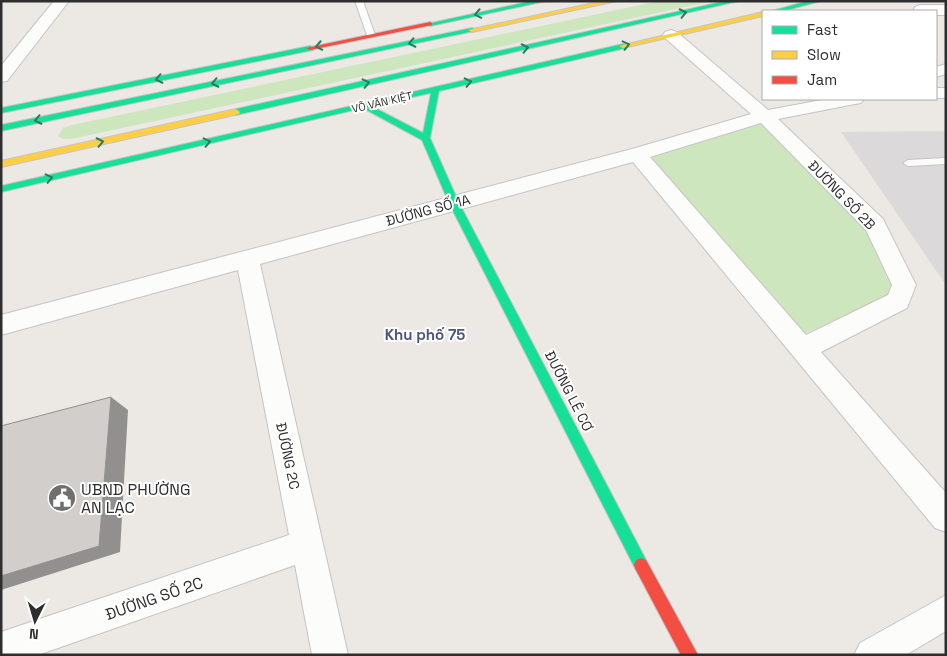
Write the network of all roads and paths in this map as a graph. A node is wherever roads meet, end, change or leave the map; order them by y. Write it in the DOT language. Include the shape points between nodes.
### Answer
graph roads {
  1 [pos="62,1"];
  2 [pos="359,1"];
  3 [pos="543,1"];
  4 [pos="614,1"];
  5 [pos="736,1"];
  6 [pos="818,1"];
  7 [pos="779,10"];
  8 [pos="762,14"];
  9 [pos="371,35"];
  10 [pos="670,35"];
  11 [pos="1,77"];
  12 [pos="435,90"];
  13 [pos="850,100"];
  14 [pos="364,106"];
  15 [pos="1,111"];
  16 [pos="764,116"];
  17 [pos="1,128"];
  18 [pos="426,138"];
  19 [pos="637,154"];
  20 [pos="946,161"];
  21 [pos="908,163"];
  22 [pos="1,164"];
  23 [pos="1,189"];
  24 [pos="454,202"];
  25 [pos="247,258"];
  26 [pos="1,325"];
  27 [pos="802,349"];
  28 [pos="946,517"];
  29 [pos="307,545"];
  30 [pos="946,612"];
  31 [pos="1,650"];
  32 [pos="330,655"];
  33 [pos="690,655"];
  34 [pos="872,655"];
  1 -- 11 [label="street"];
  2 -- 9 [label="lane"];
  3 -- 9 [label="main road, one-way"];
  4 -- 17 [label="main road, one-way"];
  22 -- 5 [label="main road, VÕ VĂN KIỆT, one-way"];
  6 -- 7 [label="main road"];
  8 -- 10 [label="main road, VÕ VĂN KIỆT"];
  9 -- 15 [label="main road, one-way"];
  12 -- 10 [label="main road, VÕ VĂN KIỆT, one-way"];
  10 -- 16 [label="street, ĐƯỜNG SỐ 2B"];
  12 -- 14 [label="main road, VÕ VĂN KIỆT"];
  12 -- 18 [label="main road"];
  13 -- 16 [label="street, ĐƯỜNG SỐ 1A"];
  14 -- 18 [label="main road"];
  23 -- 14 [label="main road, VÕ VĂN KIỆT, one-way"];
  16 -- 19 [label="street, ĐƯỜNG SỐ 1A"];
  16 -- 27 [label="street, ĐƯỜNG SỐ 2B" via="875,225 904,285 898,301"];
  18 -- 24 [label="main road, ĐƯỜNG LÊ CƠ"];
  19 -- 24 [label="street, ĐƯỜNG SỐ 1A"];
  19 -- 27 [label="street"];
  20 -- 21 [label="lane"];
  24 -- 25 [label="street, ĐƯỜNG SỐ 1A"];
  24 -- 33 [label="main road, ĐƯỜNG LÊ CƠ"];
  25 -- 26 [label="street, ĐƯỜNG SỐ 1A"];
  25 -- 29 [label="street, ĐƯỜNG 2C"];
  27 -- 28 [label="street"];
  29 -- 31 [label="street, ĐƯỜNG SỐ 2C"];
  29 -- 32 [label="street, ĐƯỜNG 2C"];
  30 -- 34 [label="street"];
}
